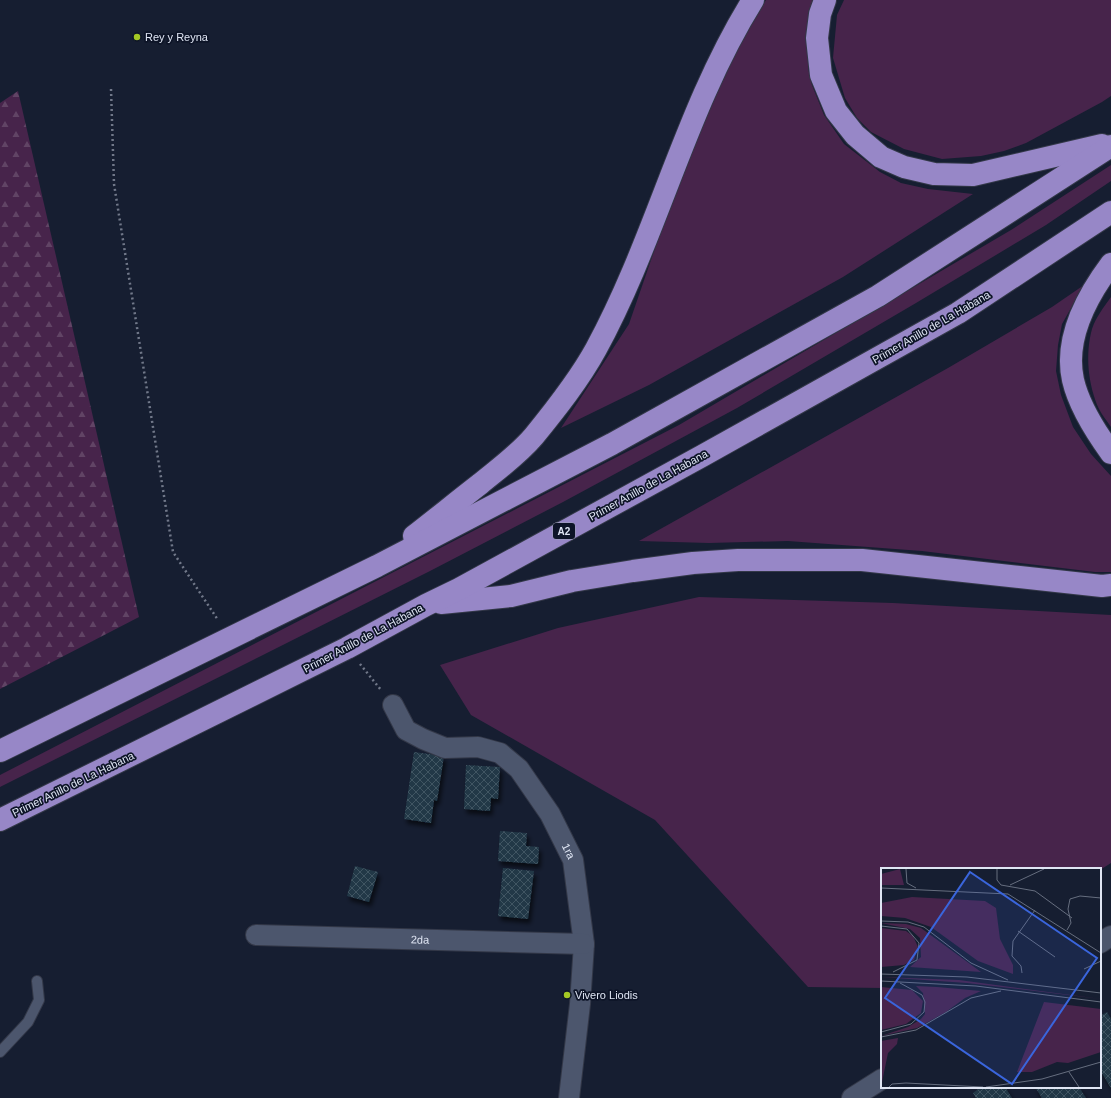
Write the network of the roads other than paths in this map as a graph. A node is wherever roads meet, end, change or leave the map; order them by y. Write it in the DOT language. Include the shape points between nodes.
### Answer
graph roads {
  1 [pos="753,0"];
  2 [pos="825,0"];
  3 [pos="1111,144"];
  4 [pos="1111,212"];
  5 [pos="1111,264"];
  6 [pos="1111,453"];
  7 [pos="377,566"];
  8 [pos="1111,585"];
  9 [pos="426,604"];
  10 [pos="393,705"];
  11 [pos="0,751"];
  12 [pos="0,820"];
  13 [pos="256,935"];
  14 [pos="1111,936"];
  15 [pos="1101,942"];
  16 [pos="584,944"];
  17 [pos="37,981"];
  18 [pos="0,1052"];
  19 [pos="881,1080"];
  20 [pos="569,1098"];
  21 [pos="852,1098"];
  1 -- 7 [label="highway" via="740,20 711,81 618,305 595,351 567,394 532,438 511,459"];
  2 -- 3 [label="highway" via="820,14 817,38 821,75 836,111 855,135 881,157 904,167 934,174 972,175"];
  3 -- 7 [label="highway" via="878,296 612,444"];
  4 -- 9 [label="highway, Primer Anillo de La Habana / A2" via="958,313 702,456"];
  5 -- 6 [label="highway" via="1082,312 1071,357 1073,380 1081,402"];
  7 -- 11 [label="highway"];
  8 -- 9 [label="highway" via="862,560 738,560 633,571 572,581 511,596"];
  9 -- 12 [label="highway, Primer Anillo de La Habana / A2" via="347,648"];
  10 -- 16 [label="street, 1ra" via="406,730 423,739 445,748 478,747 500,753 519,769 550,814 573,860"];
  13 -- 16 [label="street, 2da"];
  14 -- 15 [label="street"];
  16 -- 20 [label="street, 1ra"];
  17 -- 18 [label="lane" via="39,1000 28,1022"];
  19 -- 21 [label="street"];
}
